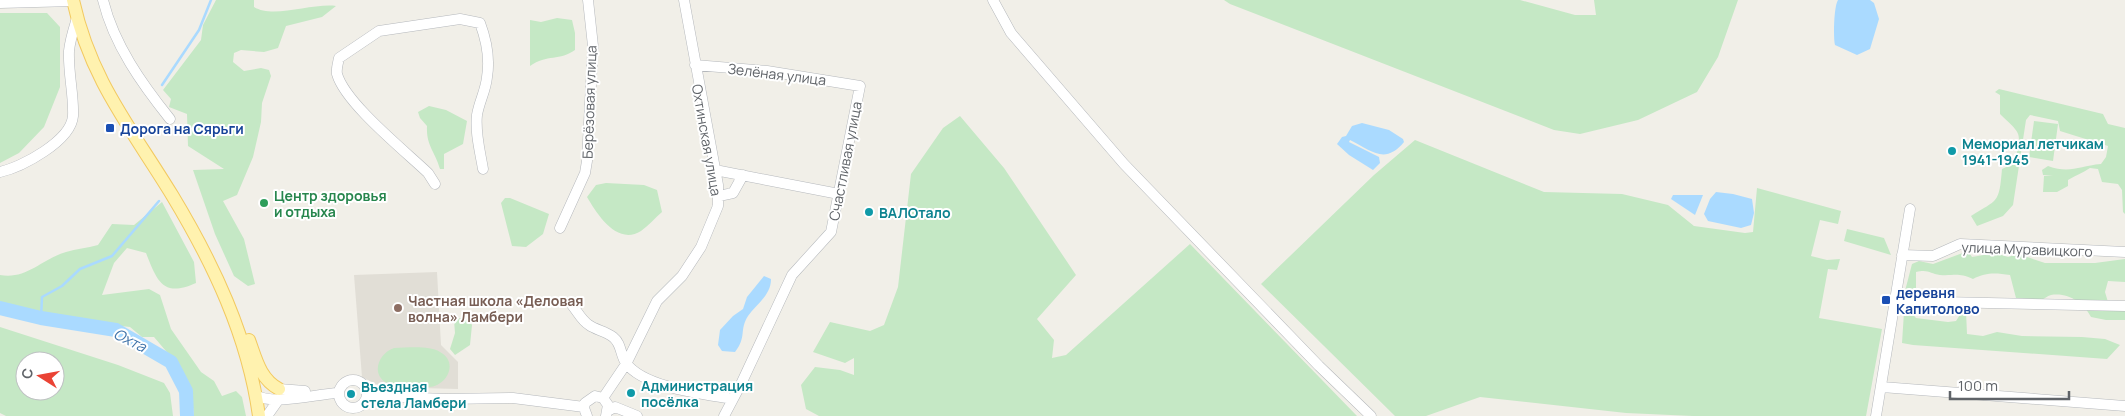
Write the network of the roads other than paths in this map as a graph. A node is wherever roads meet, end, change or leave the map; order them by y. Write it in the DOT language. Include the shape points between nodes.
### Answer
graph roads {
  1 [pos="73,0"];
  2 [pos="103,0"];
  3 [pos="588,0"];
  4 [pos="684,0"];
  5 [pos="992,0"];
  6 [pos="0,3"];
  7 [pos="77,18"];
  8 [pos="694,65"];
  9 [pos="860,86"];
  10 [pos="170,119"];
  11 [pos="483,169"];
  12 [pos="715,170"];
  13 [pos="0,172"];
  14 [pos="743,175"];
  15 [pos="435,184"];
  16 [pos="839,194"];
  17 [pos="719,196"];
  18 [pos="1910,209"];
  19 [pos="560,228"];
  20 [pos="2125,252"];
  21 [pos="1902,255"];
  22 [pos="1896,301"];
  23 [pos="572,305"];
  24 [pos="2125,306"];
  25 [pos="232,313"];
  26 [pos="626,364"];
  27 [pos="1882,386"];
  28 [pos="333,393"];
  29 [pos="279,394"];
  30 [pos="255,395"];
  31 [pos="367,396"];
  32 [pos="603,398"];
  33 [pos="733,399"];
  34 [pos="2125,406"];
  35 [pos="586,411"];
  36 [pos="607,413"];
  37 [pos="259,416"];
  38 [pos="267,416"];
  39 [pos="637,416"];
  40 [pos="724,416"];
  41 [pos="1370,416"];
  42 [pos="1876,416"];
  1 -- 6 [label="street"];
  1 -- 7 [label="main road"];
  2 -- 10 [label="street" via="115,38"];
  3 -- 19 [label="street, Берёзовая улица" via="593,46 588,161"];
  4 -- 8 [label="street, Охтинская улица"];
  5 -- 41 [label="street" via="1023,48 1124,164"];
  7 -- 13 [label="street" via="69,50 73,117 70,129 51,147"];
  7 -- 25 [label="main road" via="92,65 122,120 171,194 213,267"];
  8 -- 9 [label="street, Зелёная улица" via="768,71"];
  8 -- 12 [label="street, Охтинская улица"];
  9 -- 16 [label="street, Счастливая улица"];
  11 -- 15 [label="street" via="476,127 487,76 487,58 480,23 460,19 379,31 339,58 336,72 356,104 428,173"];
  12 -- 14 [label="street"];
  12 -- 17 [label="street, Охтинская улица"];
  14 -- 16 [label="street"];
  14 -- 17 [label="street" via="733,193"];
  16 -- 33 [label="street, Счастливая улица" via="831,232 792,275"];
  17 -- 26 [label="street, Охтинская улица" via="714,218 701,247 682,276 657,301"];
  18 -- 21 [label="street"];
  20 -- 21 [label="street, улица Муравицкого" via="1960,244 1933,256"];
  21 -- 22 [label="street"];
  22 -- 24 [label="street"];
  22 -- 27 [label="street"];
  23 -- 26 [label="street" via="588,325 614,338"];
  25 -- 29 [label="main road" via="244,329 263,376"];
  25 -- 30 [label="main road"];
  26 -- 32 [label="street, Охтинская улица"];
  26 -- 33 [label="street" via="646,378 668,387"];
  27 -- 34 [label="street"];
  27 -- 42 [label="street"];
  28 -- 29 [label="street"];
  28 -- 31 [label="street" via="350,408 358,408"];
  28 -- 31 [label="street" via="342,384 356,379 366,388"];
  29 -- 30 [label="main road" via="263,389"];
  29 -- 38 [label="street"];
  30 -- 37 [label="main road"];
  31 -- 35 [label="street" via="513,398"];
  32 -- 35 [label="street" via="589,398"];
  32 -- 36 [label="street" via="608,405"];
  33 -- 40 [label="street, Счастливая улица"];
  36 -- 39 [label="street" via="615,407"];
}
